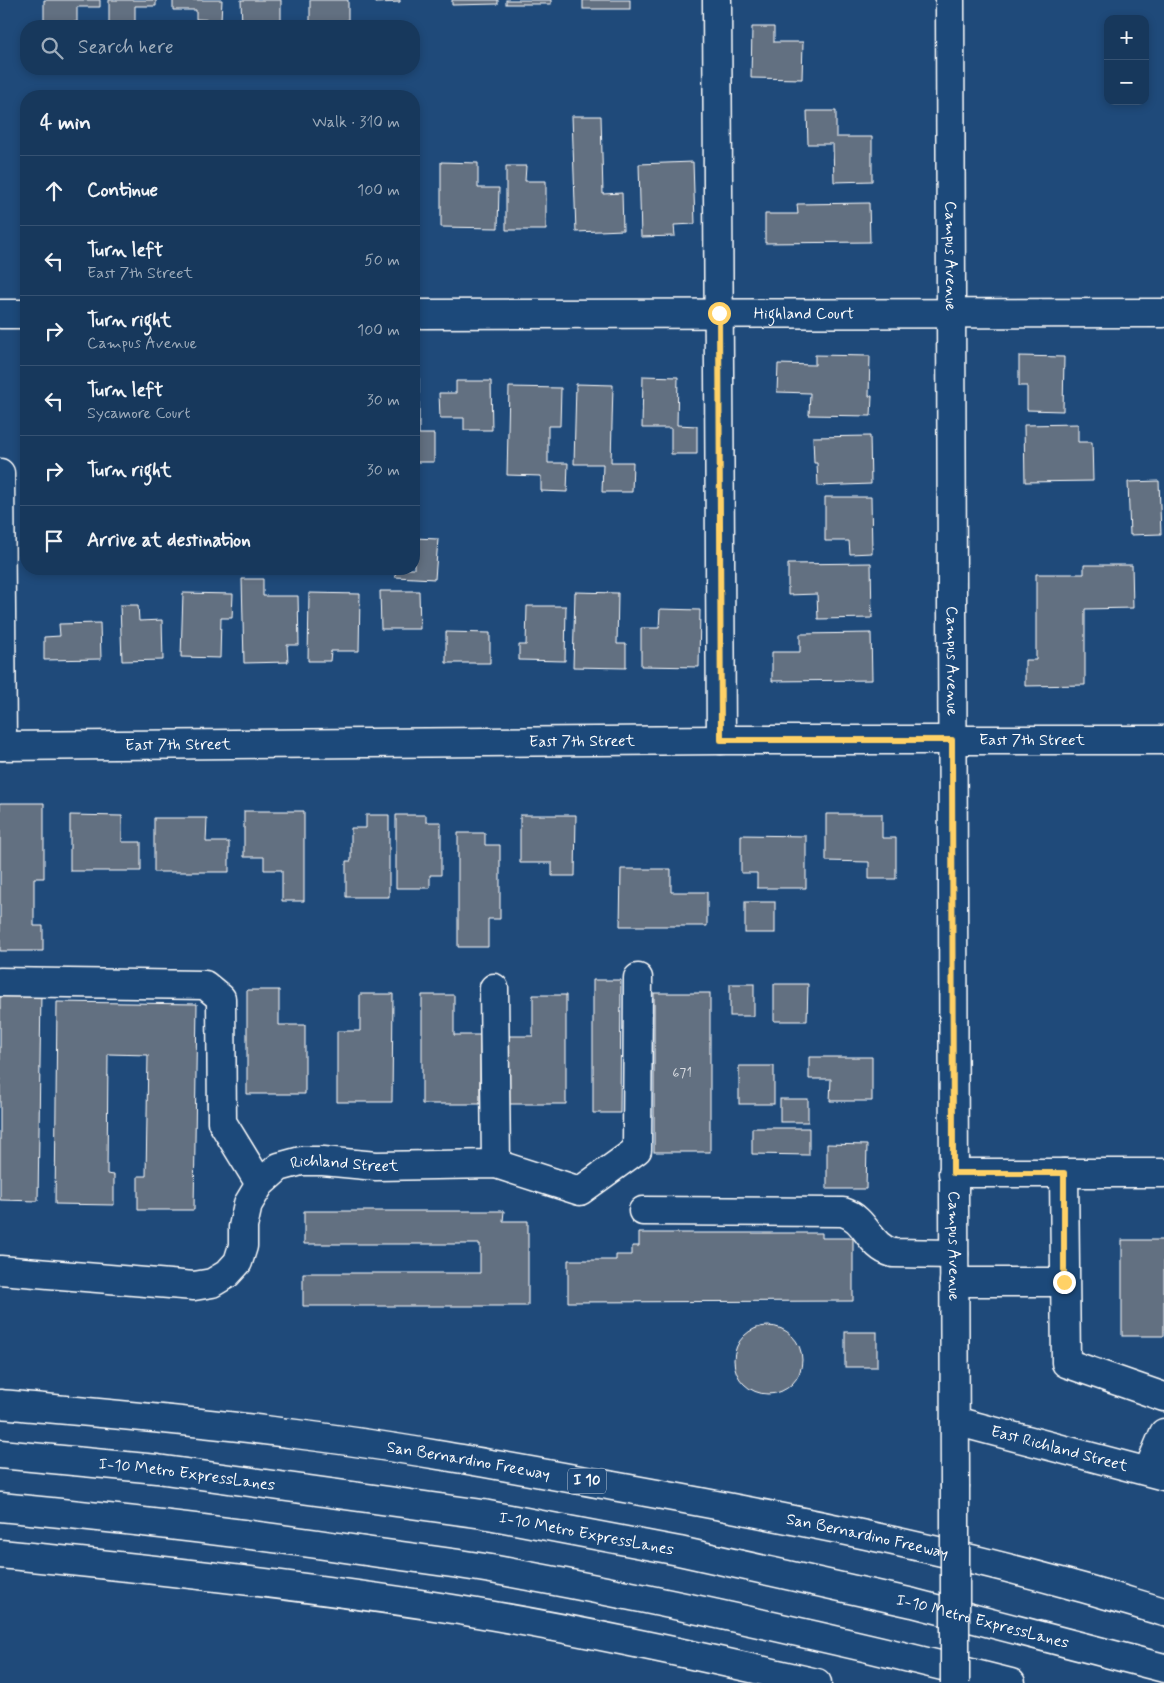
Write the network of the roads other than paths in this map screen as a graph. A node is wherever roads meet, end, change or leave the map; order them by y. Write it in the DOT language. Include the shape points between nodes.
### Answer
graph roads {
  1 [pos="717,0"];
  2 [pos="950,0"];
  3 [pos="719,313"];
  4 [pos="951,313"];
  5 [pos="1164,313"];
  6 [pos="0,314"];
  7 [pos="20,314"];
  8 [pos="420,314"];
  9 [pos="0,473"];
  10 [pos="721,740"];
  11 [pos="952,740"];
  12 [pos="1164,740"];
  13 [pos="1,746"];
  14 [pos="638,978"];
  15 [pos="0,982"];
  16 [pos="494,988"];
  17 [pos="496,1164"];
  18 [pos="953,1173"];
  19 [pos="1064,1173"];
  20 [pos="1164,1173"];
  21 [pos="260,1184"];
  22 [pos="643,1211"];
  23 [pos="954,1254"];
  24 [pos="0,1270"];
  25 [pos="954,1282"];
  26 [pos="1064,1282"];
  27 [pos="1164,1397"];
  28 [pos="0,1404"];
  29 [pos="954,1421"];
  30 [pos="1164,1433"];
  31 [pos="0,1454"];
  32 [pos="1156,1474"];
  33 [pos="0,1507"];
  34 [pos="0,1554"];
  35 [pos="1164,1612"];
  36 [pos="1164,1668"];
  37 [pos="817,1683"];
  38 [pos="955,1683"];
  39 [pos="1011,1683"];
  1 -- 3 [label="main road"];
  2 -- 4 [label="main road, Campus Avenue"];
  3 -- 4 [label="main road, Highland Court"];
  3 -- 8 [label="main road, Highland Court"];
  3 -- 10 [label="main road"];
  4 -- 5 [label="main road, Highland Court"];
  4 -- 11 [label="main road, Campus Avenue"];
  6 -- 7 [label="main road"];
  9 -- 13 [label="main road"];
  10 -- 11 [label="main road, East 7th Street"];
  10 -- 13 [label="main road, East 7th Street"];
  11 -- 12 [label="main road, East 7th Street"];
  11 -- 18 [label="main road, Campus Avenue"];
  14 -- 17 [label="main road, Richland Street" via="637,1150 580,1191"];
  15 -- 21 [label="main road" via="205,985 221,998 222,1122"];
  16 -- 17 [label="main road"];
  17 -- 21 [label="main road, Richland Street" via="376,1166 302,1161 279,1168"];
  18 -- 19 [label="main road"];
  18 -- 23 [label="main road, Campus Avenue"];
  19 -- 20 [label="main road"];
  19 -- 26 [label="main road"];
  21 -- 24 [label="main road, Richland Street" via="248,1204 238,1262 228,1274 212,1282 194,1286"];
  22 -- 23 [label="main road" via="843,1212 852,1215 884,1250"];
  23 -- 25 [label="main road, Campus Avenue"];
  25 -- 26 [label="main road"];
  25 -- 29 [label="main road, Campus Avenue"];
  26 -- 27 [label="main road" via="1066,1363"];
  28 -- 35 [label="main road, San Bernardino Freeway / I 10" via="295,1434 505,1466 914,1546"];
  29 -- 32 [label="main road, East Richland Street"];
  29 -- 38 [label="main road, Campus Avenue, bridge"];
  30 -- 32 [label="main road"];
  31 -- 36 [label="main road, I-10 Metro ExpressLanes" via="156,1469 484,1514 679,1551 913,1603"];
  33 -- 39 [label="main road" via="137,1520 489,1569 648,1599 863,1646"];
  34 -- 37 [label="main road" via="143,1568 435,1606 659,1648"];
}
